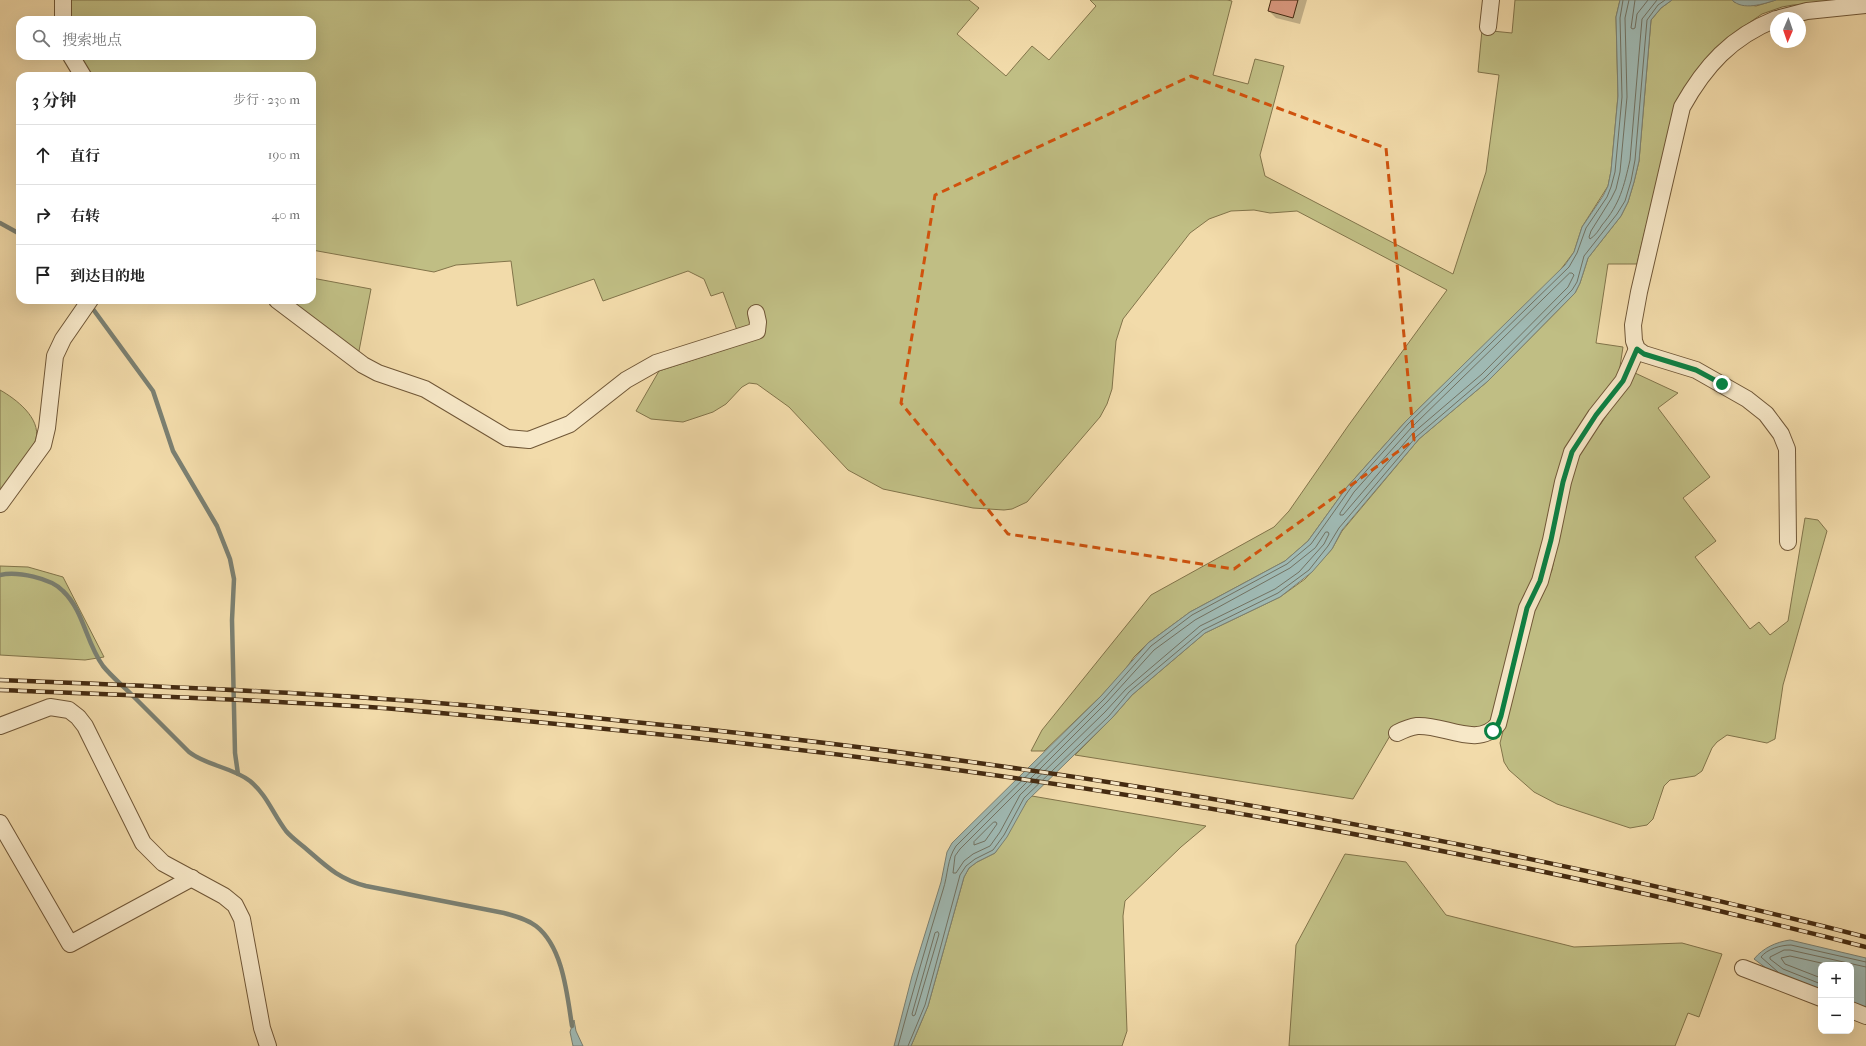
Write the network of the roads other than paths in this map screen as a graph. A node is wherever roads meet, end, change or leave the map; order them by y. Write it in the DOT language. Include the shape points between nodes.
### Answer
graph roads {
  1 [pos="63,0"];
  2 [pos="1490,0"];
  3 [pos="1866,5"];
  4 [pos="1803,12"];
  5 [pos="63,16"];
  6 [pos="1770,22"];
  7 [pos="1488,27"];
  8 [pos="73,60"];
  9 [pos="81,72"];
  10 [pos="87,304"];
  11 [pos="282,304"];
  12 [pos="756,313"];
  13 [pos="1637,349"];
  14 [pos="0,504"];
  15 [pos="1788,542"];
  16 [pos="0,726"];
  17 [pos="1397,733"];
  18 [pos="0,823"];
  19 [pos="192,878"];
  20 [pos="1743,968"];
  21 [pos="1818,997"];
  22 [pos="1854,1011"];
  23 [pos="1866,1016"];
  24 [pos="268,1046"];
  1 -- 5 [label="street"];
  2 -- 7 [label="street"];
  3 -- 4 [label="street"];
  6 -- 13 [label="street" via="1745,34 1726,48 1695,86 1682,107 1639,292 1633,333"];
  8 -- 9 [label="street"];
  10 -- 14 [label="street" via="63,339 55,356 43,445"];
  11 -- 12 [label="street" via="362,365 425,389 507,438 520,440 529,440 570,424 626,380 656,363 757,331"];
  13 -- 15 [label="street" via="1644,354 1696,370 1747,399 1766,414 1781,434 1787,449"];
  13 -- 17 [label="street" via="1623,381 1596,415 1572,452 1540,581 1527,608 1498,724 1493,731 1484,735 1458,734 1421,726"];
  16 -- 19 [label="street" via="50,707 69,710 78,717 85,726 143,842 163,862"];
  18 -- 19 [label="street" via="70,944"];
  19 -- 24 [label="street" via="235,905 242,919 262,1028"];
  20 -- 21 [label="street"];
  22 -- 23 [label="street"];
}
